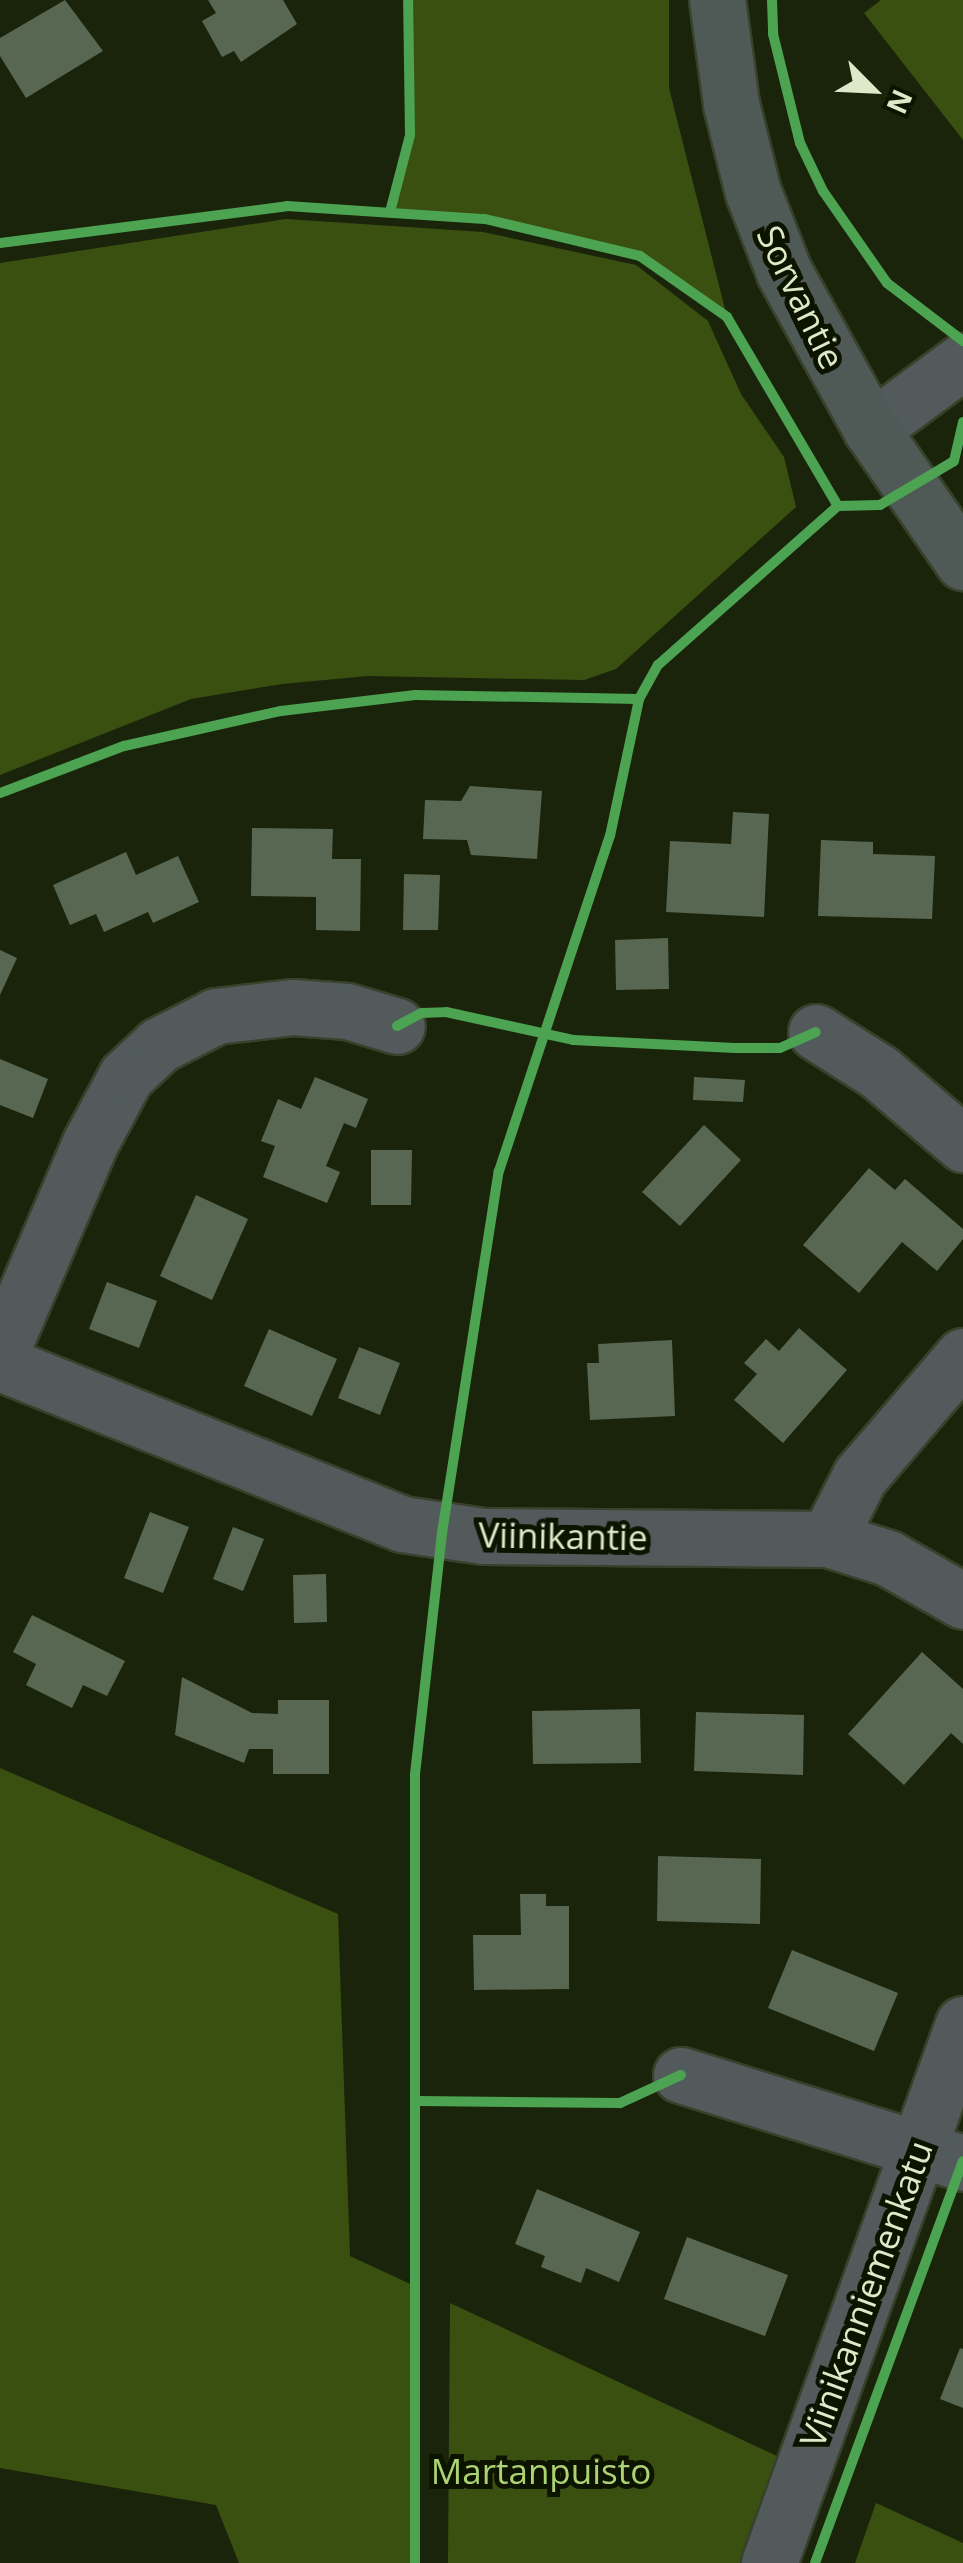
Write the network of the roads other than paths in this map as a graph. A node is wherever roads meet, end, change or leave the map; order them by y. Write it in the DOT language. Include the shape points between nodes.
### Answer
graph roads {
  1 [pos="717,0"];
  2 [pos="963,361"];
  3 [pos="870,429"];
  4 [pos="963,562"];
  5 [pos="397,1026"];
  6 [pos="816,1032"];
  7 [pos="963,1144"];
  8 [pos="0,1354"];
  9 [pos="963,1356"];
  10 [pos="0,1362"];
  11 [pos="828,1538"];
  12 [pos="963,1601"];
  13 [pos="963,2024"];
  14 [pos="681,2076"];
  15 [pos="941,2154"];
  16 [pos="769,2563"];
  1 -- 3 [label="main road, Sorvantie" via="752,192 823,352"];
  2 -- 3 [label="street"];
  3 -- 4 [label="main road, Sorvantie"];
  5 -- 8 [label="street" via="293,1007 216,1016 159,1046 126,1076 90,1143"];
  6 -- 7 [label="street" via="860,1057"];
  9 -- 11 [label="street" via="860,1476"];
  10 -- 11 [label="street, Viinikantie" via="367,1514 442,1533"];
  11 -- 12 [label="street, Viinikantie" via="888,1558"];
  13 -- 15 [label="street, Viinikanniemenkatu"];
  14 -- 15 [label="street"];
  15 -- 16 [label="street, Viinikanniemenkatu"];
}
